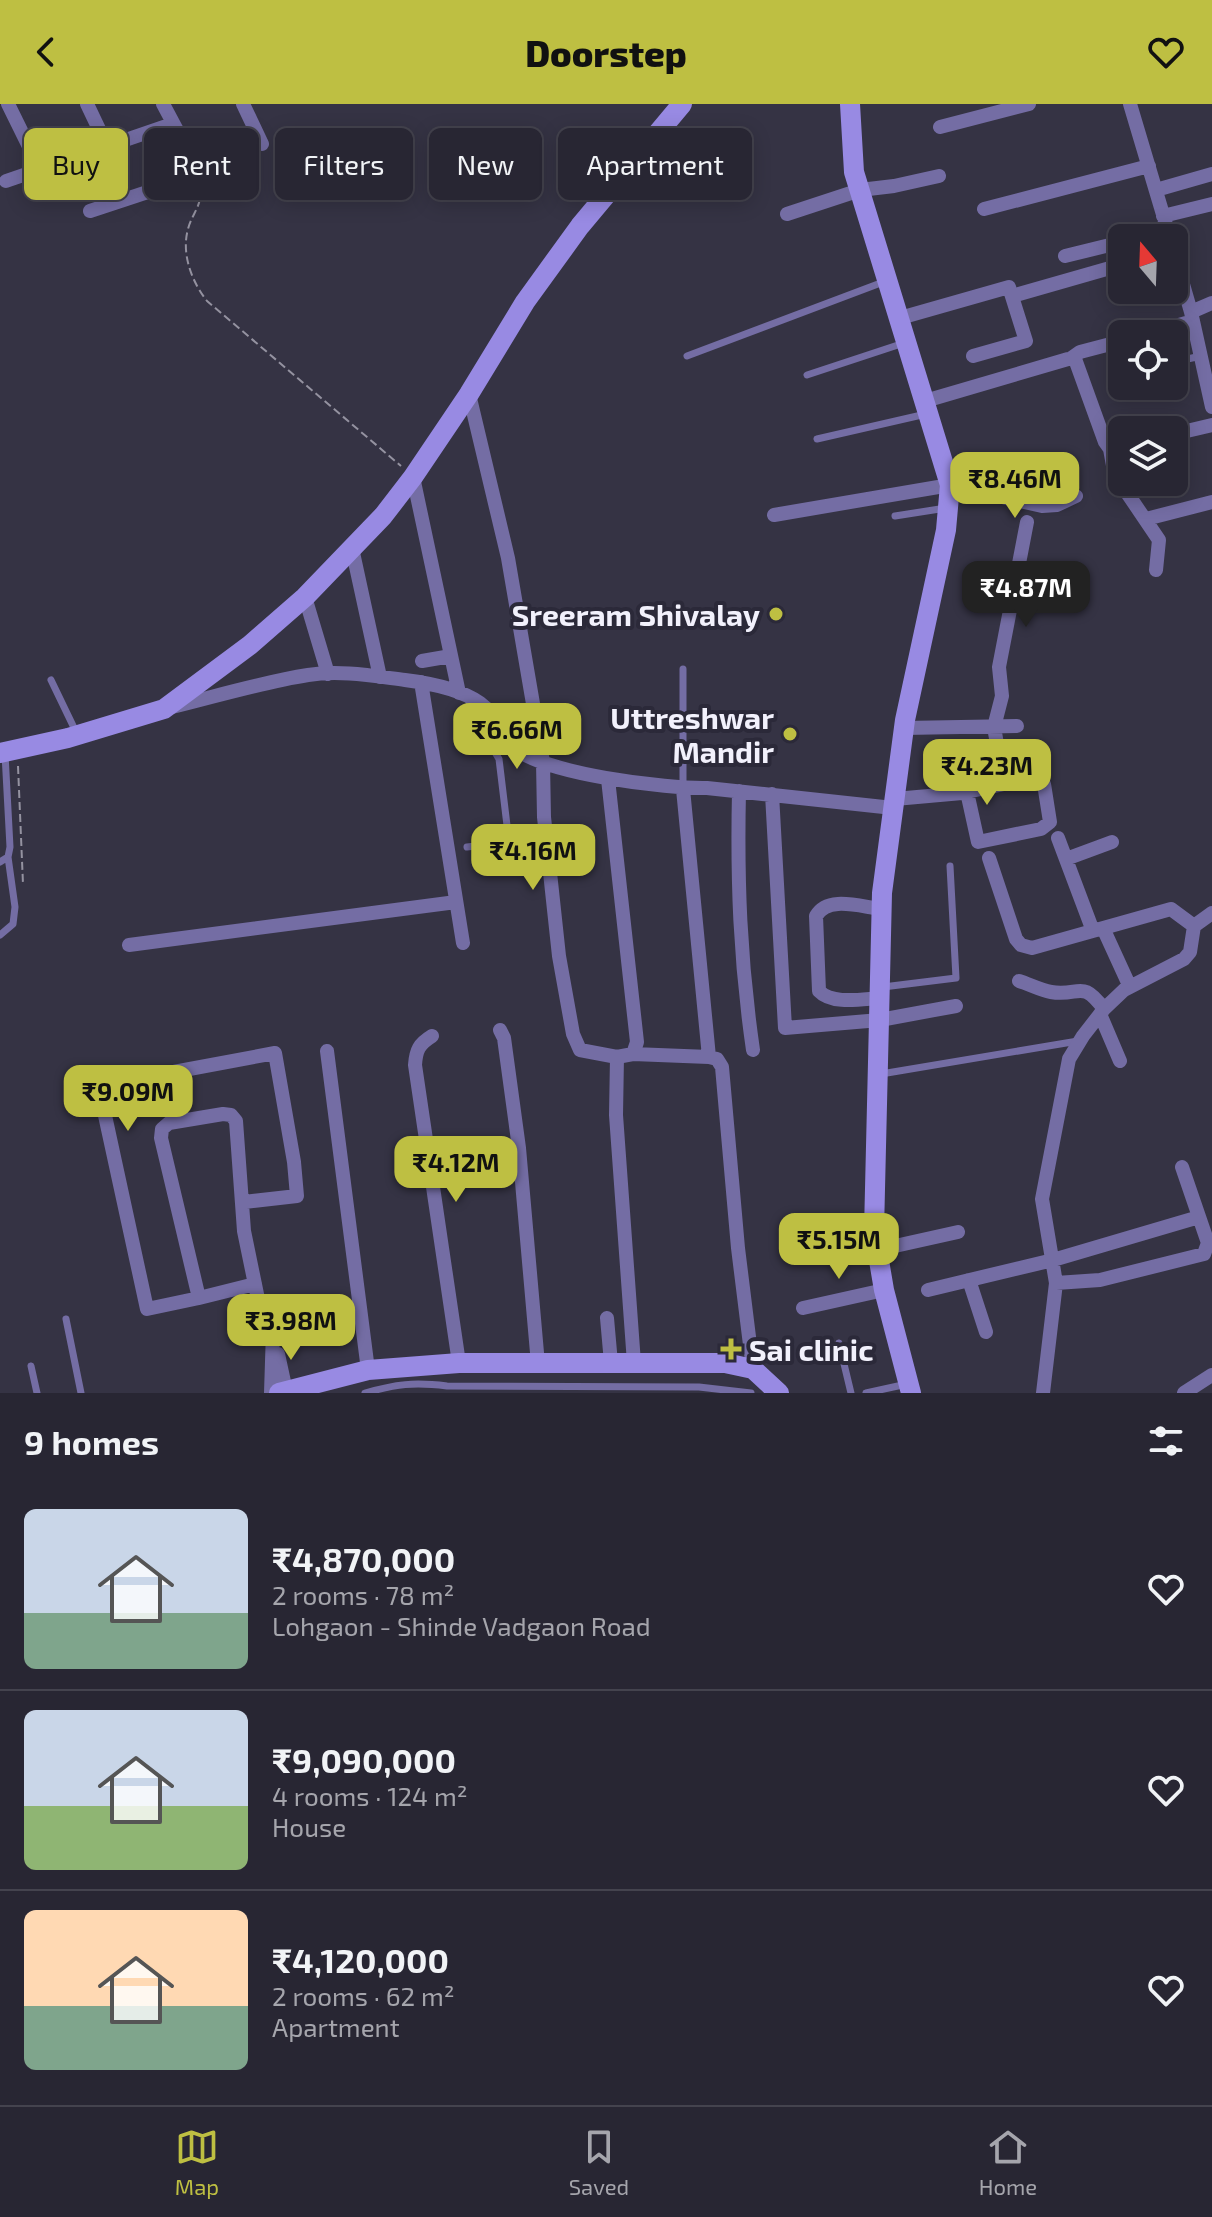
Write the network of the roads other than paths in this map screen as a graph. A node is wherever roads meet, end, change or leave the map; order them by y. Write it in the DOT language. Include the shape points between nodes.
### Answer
graph roads {
  1 [pos="8,104"];
  2 [pos="87,104"];
  3 [pos="243,104"];
  4 [pos="682,104"];
  5 [pos="850,104"];
  6 [pos="1029,104"];
  7 [pos="1130,104"];
  8 [pos="167,105"];
  9 [pos="172,124"];
  10 [pos="940,127"];
  11 [pos="98,128"];
  12 [pos="24,136"];
  13 [pos="128,139"];
  14 [pos="262,144"];
  15 [pos="1149,166"];
  16 [pos="1212,174"];
  17 [pos="24,175"];
  18 [pos="939,176"];
  19 [pos="6,181"];
  20 [pos="860,190"];
  21 [pos="1156,190"];
  22 [pos="1212,204"];
  23 [pos="984,209"];
  24 [pos="90,211"];
  25 [pos="787,214"];
  26 [pos="1166,224"];
  27 [pos="1174,224"];
  28 [pos="1108,245"];
  29 [pos="1065,256"];
  30 [pos="1108,269"];
  31 [pos="888,280"];
  32 [pos="1012,296"];
  33 [pos="1188,303"];
  34 [pos="1212,303"];
  35 [pos="1192,317"];
  36 [pos="900,318"];
  37 [pos="1184,320"];
  38 [pos="907,342"];
  39 [pos="1108,345"];
  40 [pos="1204,351"];
  41 [pos="687,356"];
  42 [pos="973,356"];
  43 [pos="1070,359"];
  44 [pos="807,375"];
  45 [pos="469,394"];
  46 [pos="927,407"];
  47 [pos="1212,407"];
  48 [pos="1212,425"];
  49 [pos="1188,431"];
  50 [pos="817,439"];
  51 [pos="1108,444"];
  52 [pos="413,477"];
  53 [pos="950,485"];
  54 [pos="1076,496"];
  55 [pos="1130,496"];
  56 [pos="1212,502"];
  57 [pos="948,508"];
  58 [pos="774,515"];
  59 [pos="895,516"];
  60 [pos="1146,519"];
  61 [pos="1027,522"];
  62 [pos="352,548"];
  63 [pos="1156,570"];
  64 [pos="305,597"];
  65 [pos="451,656"];
  66 [pos="422,661"];
  67 [pos="683,669"];
  68 [pos="328,674"];
  69 [pos="380,677"];
  70 [pos="51,680"];
  71 [pos="421,682"];
  72 [pos="464,695"];
  73 [pos="164,709"];
  74 [pos="1017,726"];
  75 [pos="994,727"];
  76 [pos="904,728"];
  77 [pos="78,735"];
  78 [pos="8,751"];
  79 [pos="543,762"];
  80 [pos="608,779"];
  81 [pos="1004,784"];
  82 [pos="683,789"];
  83 [pos="739,791"];
  84 [pos="967,792"];
  85 [pos="772,794"];
  86 [pos="894,803"];
  87 [pos="4,820"];
  88 [pos="1058,838"];
  89 [pos="1112,842"];
  90 [pos="467,847"];
  91 [pos="8,857"];
  92 [pos="989,858"];
  93 [pos="1066,859"];
  94 [pos="0,862"];
  95 [pos="950,866"];
  96 [pos="456,902"];
  97 [pos="882,909"];
  98 [pos="1212,913"];
  99 [pos="1194,926"];
  100 [pos="1098,930"];
  101 [pos="0,935"];
  102 [pos="463,943"];
  103 [pos="129,945"];
  104 [pos="1019,981"];
  105 [pos="1130,987"];
  106 [pos="880,993"];
  107 [pos="956,1006"];
  108 [pos="1102,1012"];
  109 [pos="880,1020"];
  110 [pos="500,1030"];
  111 [pos="432,1036"];
  112 [pos="1080,1041"];
  113 [pos="753,1050"];
  114 [pos="327,1051"];
  115 [pos="633,1054"];
  116 [pos="617,1057"];
  117 [pos="709,1057"];
  118 [pos="1120,1061"];
  119 [pos="879,1075"];
  120 [pos="1182,1167"];
  121 [pos="244,1202"];
  122 [pos="1199,1217"];
  123 [pos="958,1232"];
  124 [pos="877,1250"];
  125 [pos="1206,1259"];
  126 [pos="1053,1260"];
  127 [pos="969,1280"];
  128 [pos="1056,1283"];
  129 [pos="884,1290"];
  130 [pos="928,1290"];
  131 [pos="256,1292"];
  132 [pos="199,1298"];
  133 [pos="803,1308"];
  134 [pos="607,1318"];
  135 [pos="66,1319"];
  136 [pos="986,1332"];
  137 [pos="839,1343"];
  138 [pos="459,1363"];
  139 [pos="611,1363"];
  140 [pos="634,1363"];
  141 [pos="538,1364"];
  142 [pos="31,1366"];
  143 [pos="753,1369"];
  144 [pos="368,1370"];
  145 [pos="1212,1375"];
  146 [pos="910,1388"];
  147 [pos="279,1392"];
  148 [pos="37,1393"];
  149 [pos="81,1393"];
  150 [pos="365,1393"];
  151 [pos="751,1393"];
  152 [pos="779,1393"];
  153 [pos="851,1393"];
  154 [pos="866,1393"];
  155 [pos="1043,1393"];
  156 [pos="1184,1393"];
  1 -- 12 [label="street"];
  2 -- 11 [label="street"];
  3 -- 14 [label="street"];
  4 -- 45 [label="street" via="580,226"];
  5 -- 20 [label="street"];
  6 -- 10 [label="street"];
  7 -- 15 [label="street"];
  8 -- 9 [label="street"];
  9 -- 13 [label="street"];
  9 -- 24 [label="street" via="195,164 193,175"];
  15 -- 21 [label="street"];
  15 -- 23 [label="street"];
  16 -- 21 [label="street"];
  17 -- 19 [label="street"];
  18 -- 20 [label="street"];
  20 -- 25 [label="street"];
  20 -- 31 [label="street"];
  21 -- 26 [label="street"];
  22 -- 27 [label="street"];
  28 -- 29 [label="street"];
  30 -- 32 [label="street"];
  31 -- 36 [label="street"];
  31 -- 41 [label="lane"];
  32 -- 36 [label="street" via="1009,287"];
  32 -- 42 [label="street" via="1026,341"];
  33 -- 35 [label="street"];
  34 -- 35 [label="street"];
  35 -- 37 [label="street"];
  35 -- 40 [label="street"];
  36 -- 38 [label="street"];
  38 -- 44 [label="lane"];
  38 -- 46 [label="street"];
  39 -- 43 [label="street"];
  40 -- 47 [label="street"];
  43 -- 46 [label="street"];
  43 -- 51 [label="street" via="1080,366"];
  45 -- 52 [label="street"];
  45 -- 79 [label="street" via="508,558"];
  46 -- 50 [label="lane"];
  46 -- 53 [label="street"];
  48 -- 49 [label="street"];
  52 -- 62 [label="street"];
  52 -- 65 [label="street"];
  53 -- 54 [label="street" via="1042,506"];
  53 -- 57 [label="street"];
  53 -- 58 [label="street"];
  55 -- 60 [label="street"];
  56 -- 60 [label="street"];
  57 -- 59 [label="lane"];
  57 -- 76 [label="street"];
  60 -- 63 [label="street" via="1159,540"];
  61 -- 75 [label="street" via="999,667 1002,696"];
  62 -- 64 [label="street"];
  62 -- 69 [label="street"];
  64 -- 68 [label="street"];
  64 -- 73 [label="street"];
  65 -- 66 [label="street"];
  65 -- 72 [label="street"];
  67 -- 82 [label="lane"];
  68 -- 69 [label="street"];
  68 -- 73 [label="street"];
  69 -- 71 [label="street"];
  70 -- 77 [label="lane"];
  71 -- 72 [label="street"];
  71 -- 96 [label="street"];
  72 -- 79 [label="street" via="480,703 514,747"];
  72 -- 90 [label="lane" via="499,759 509,842"];
  73 -- 77 [label="street"];
  74 -- 75 [label="street"];
  75 -- 76 [label="street"];
  75 -- 81 [label="street"];
  76 -- 86 [label="street"];
  77 -- 78 [label="street"];
  78 -- 87 [label="lane"];
  79 -- 80 [label="street"];
  79 -- 116 [label="street" via="559,956 573,1034 580,1050"];
  80 -- 82 [label="street"];
  80 -- 115 [label="street" via="637,1042"];
  81 -- 84 [label="street"];
  81 -- 84 [label="street" via="1042,780 1051,815 1047,826 978,842"];
  82 -- 83 [label="street"];
  82 -- 117 [label="street"];
  83 -- 85 [label="street"];
  83 -- 113 [label="street" via="737,891"];
  84 -- 86 [label="street"];
  85 -- 86 [label="street"];
  85 -- 109 [label="street" via="785,1028"];
  86 -- 97 [label="street"];
  87 -- 91 [label="lane"];
  88 -- 93 [label="street"];
  89 -- 93 [label="street"];
  91 -- 94 [label="lane"];
  91 -- 101 [label="lane" via="15,907 13,924"];
  92 -- 100 [label="street" via="1021,945 1032,948"];
  93 -- 100 [label="street"];
  95 -- 106 [label="lane" via="956,978"];
  96 -- 102 [label="street"];
  96 -- 103 [label="street"];
  97 -- 106 [label="street"];
  97 -- 106 [label="street" via="834,904 816,916 819,991 832,999"];
  98 -- 99 [label="street"];
  99 -- 100 [label="street" via="1171,909"];
  99 -- 105 [label="street" via="1184,959"];
  100 -- 105 [label="street"];
  104 -- 108 [label="street" via="1053,992 1089,992"];
  105 -- 108 [label="street"];
  106 -- 109 [label="street"];
  107 -- 109 [label="street"];
  108 -- 112 [label="street"];
  108 -- 118 [label="street"];
  109 -- 119 [label="street"];
  110 -- 141 [label="street" via="519,1148"];
  111 -- 138 [label="street" via="416,1051 415,1065"];
  112 -- 119 [label="lane"];
  112 -- 126 [label="street" via="1069,1059 1042,1199"];
  114 -- 144 [label="street"];
  115 -- 116 [label="street"];
  115 -- 117 [label="street"];
  116 -- 140 [label="street" via="616,1115"];
  117 -- 143 [label="street" via="722,1067"];
  119 -- 124 [label="street"];
  120 -- 122 [label="street"];
  121 -- 131 [label="street"];
  121 -- 132 [label="street" via="236,1121 231,1115 169,1123 162,1129"];
  121 -- 132 [label="street" via="297,1196 275,1053 109,1084 101,1097 147,1309"];
  122 -- 125 [label="street" via="1208,1243"];
  122 -- 126 [label="street"];
  123 -- 124 [label="street"];
  124 -- 129 [label="street"];
  125 -- 128 [label="street"];
  126 -- 127 [label="street"];
  126 -- 128 [label="street"];
  127 -- 130 [label="street"];
  127 -- 136 [label="street"];
  128 -- 155 [label="street"];
  129 -- 133 [label="street"];
  129 -- 146 [label="street"];
  131 -- 132 [label="street"];
  131 -- 147 [label="street" via="255,1310 273,1330"];
  134 -- 139 [label="street"];
  135 -- 149 [label="lane"];
  137 -- 153 [label="lane"];
  138 -- 141 [label="street"];
  138 -- 144 [label="street"];
  139 -- 140 [label="street"];
  139 -- 141 [label="street"];
  140 -- 143 [label="street" via="725,1363"];
  142 -- 148 [label="lane"];
  143 -- 152 [label="street"];
  144 -- 147 [label="street"];
  145 -- 156 [label="street"];
  146 -- 154 [label="lane"];
  150 -- 151 [label="lane" via="415,1382 699,1387"];
}
